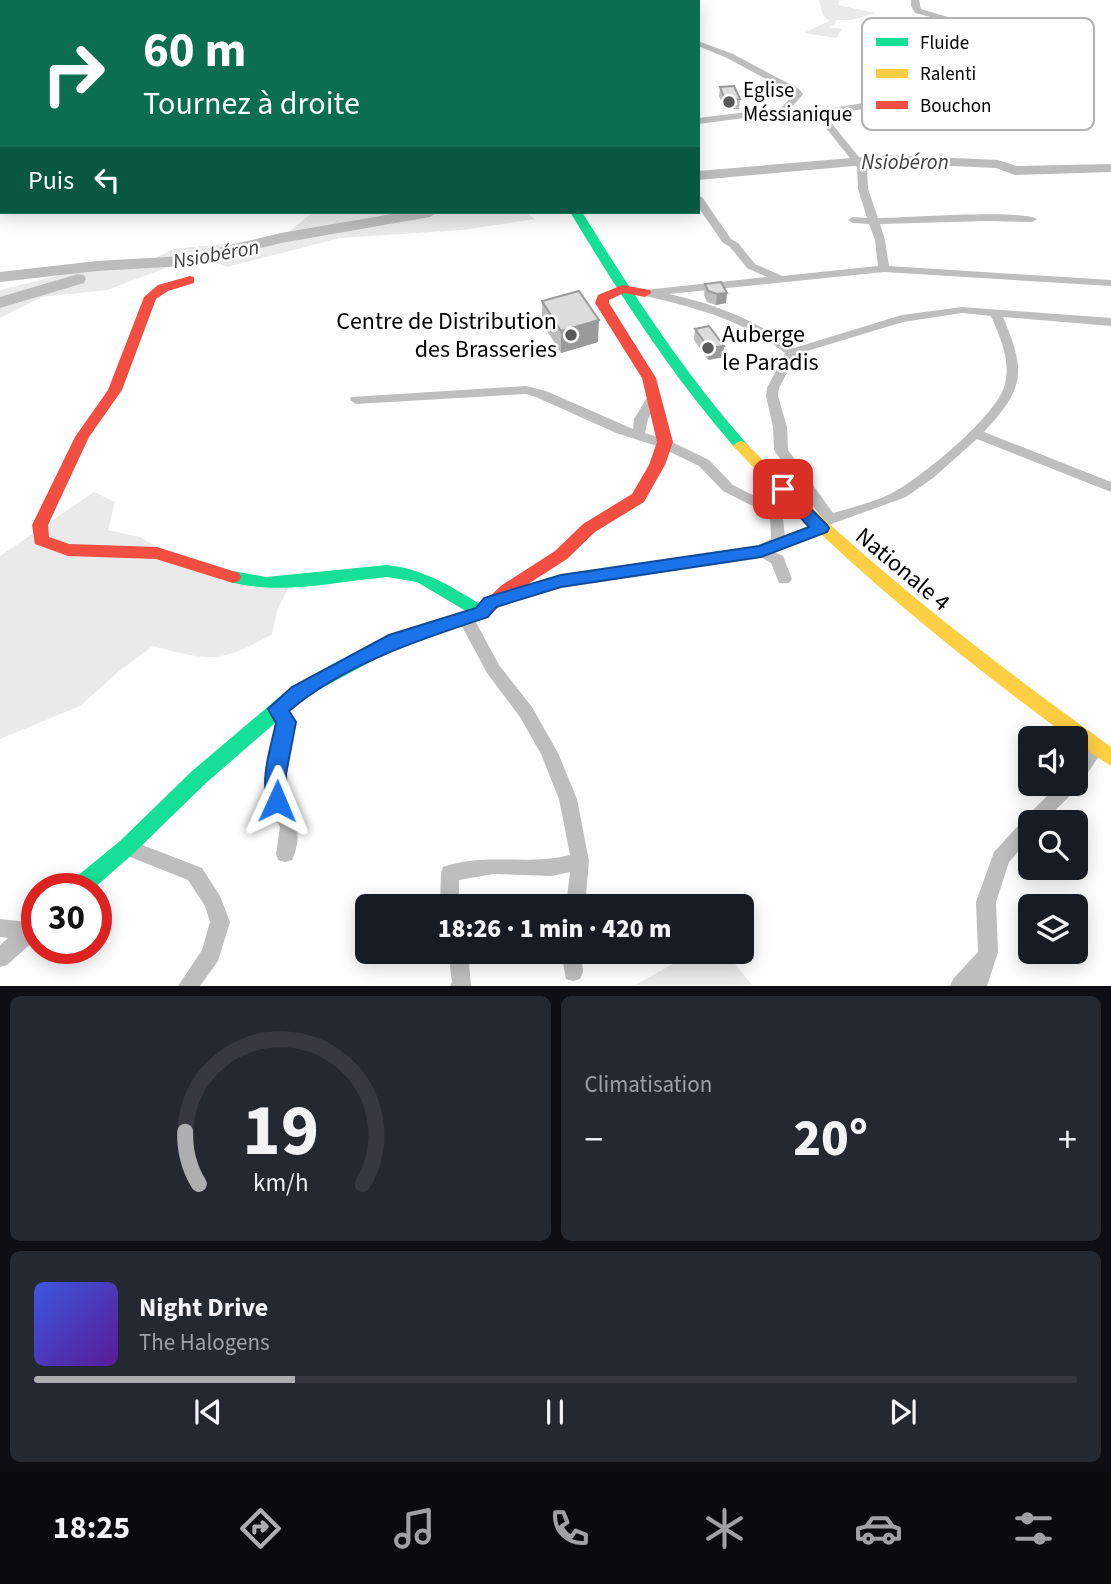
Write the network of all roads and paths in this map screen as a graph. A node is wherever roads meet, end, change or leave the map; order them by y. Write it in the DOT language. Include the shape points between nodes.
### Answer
graph roads {
  1 [pos="915,0"];
  2 [pos="942,18"];
  3 [pos="700,44"];
  4 [pos="797,99"];
  5 [pos="862,107"];
  6 [pos="784,110"];
  7 [pos="815,111"];
  8 [pos="700,121"];
  9 [pos="700,202"];
  10 [pos="577,214"];
  11 [pos="1032,219"];
  12 [pos="853,220"];
  13 [pos="874,222"];
  14 [pos="884,268"];
  15 [pos="779,279"];
  16 [pos="190,280"];
  17 [pos="1111,283"];
  18 [pos="622,289"];
  19 [pos="645,293"];
  20 [pos="996,313"];
  21 [pos="1111,322"];
  22 [pos="792,352"];
  23 [pos="653,399"];
  24 [pos="356,400"];
  25 [pos="975,433"];
  26 [pos="638,436"];
  27 [pos="665,444"];
  28 [pos="1111,487"];
  29 [pos="822,524"];
  30 [pos="761,551"];
  31 [pos="784,579"];
  32 [pos="479,611"];
  33 [pos="278,709"];
  34 [pos="1104,753"];
  35 [pos="1088,767"];
  36 [pos="1059,796"];
  37 [pos="1045,810"];
  38 [pos="1018,839"];
  39 [pos="127,847"];
  40 [pos="285,853"];
  41 [pos="580,862"];
  42 [pos="97,873"];
  43 [pos="450,894"];
  44 [pos="577,894"];
  45 [pos="0,928"];
  46 [pos="21,928"];
  47 [pos="21,939"];
  48 [pos="988,951"];
  49 [pos="0,958"];
  50 [pos="459,964"];
  51 [pos="188,985"];
  52 [pos="460,985"];
  53 [pos="960,985"];
  54 [pos="977,985"];
  1 -- 2 [label="street" via="918,11"];
  3 -- 4 [label="street" via="787,85 799,94"];
  4 -- 6 [label="street"];
  4 -- 7 [label="street"];
  5 -- 7 [label="street"];
  6 -- 7 [label="street"];
  6 -- 8 [label="street"];
  7 -- 13 [label="street" via="858,159"];
  9 -- 15 [label="street" via="727,241 751,265"];
  10 -- 18 [label="main road, Nationale 4"];
  11 -- 13 [label="street" via="992,216"];
  12 -- 13 [label="street"];
  13 -- 14 [label="street"];
  14 -- 15 [label="street"];
  14 -- 17 [label="street"];
  15 -- 19 [label="street"];
  16 -- 32 [label="main road" via="163,288 150,298 115,390 82,437 40,525 41,540 52,547 159,553 248,582 408,573"];
  18 -- 19 [label="main road"];
  18 -- 23 [label="main road" via="603,298 604,310 641,362"];
  18 -- 29 [label="main road, Nationale 4" via="697,396"];
  19 -- 22 [label="street" via="677,298 746,322"];
  20 -- 21 [label="street"];
  20 -- 22 [label="street" via="962,310 914,317"];
  20 -- 25 [label="street" via="1012,350 1011,389"];
  22 -- 29 [label="street" via="772,396 781,450"];
  23 -- 26 [label="street" via="641,419"];
  23 -- 27 [label="main road"];
  24 -- 26 [label="street" via="526,390"];
  25 -- 28 [label="street"];
  25 -- 29 [label="street" via="900,495"];
  26 -- 27 [label="street"];
  27 -- 30 [label="street" via="704,463 728,488 777,513 778,541"];
  27 -- 32 [label="main road" via="638,498 589,528 561,555"];
  29 -- 30 [label="street"];
  29 -- 34 [label="main road, Nationale 4" via="914,610"];
  30 -- 31 [label="street" via="778,560"];
  30 -- 32 [label="street" via="561,581"];
  32 -- 33 [label="main road" via="396,640 314,682"];
  32 -- 41 [label="street" via="493,669 526,712 568,799"];
  33 -- 39 [label="main road"];
  33 -- 40 [label="street" via="286,722 275,785 289,827"];
  34 -- 35 [label="street"];
  36 -- 37 [label="street"];
  38 -- 48 [label="street" via="1001,858 986,902"];
  39 -- 42 [label="main road"];
  39 -- 51 [label="street" via="195,874 213,902 220,922 211,954"];
  41 -- 43 [label="street" via="552,868 494,866 450,873"];
  41 -- 44 [label="street"];
  45 -- 46 [label="street"];
  47 -- 49 [label="street"];
  48 -- 53 [label="street"];
  48 -- 54 [label="street"];
  50 -- 52 [label="street"];
}
